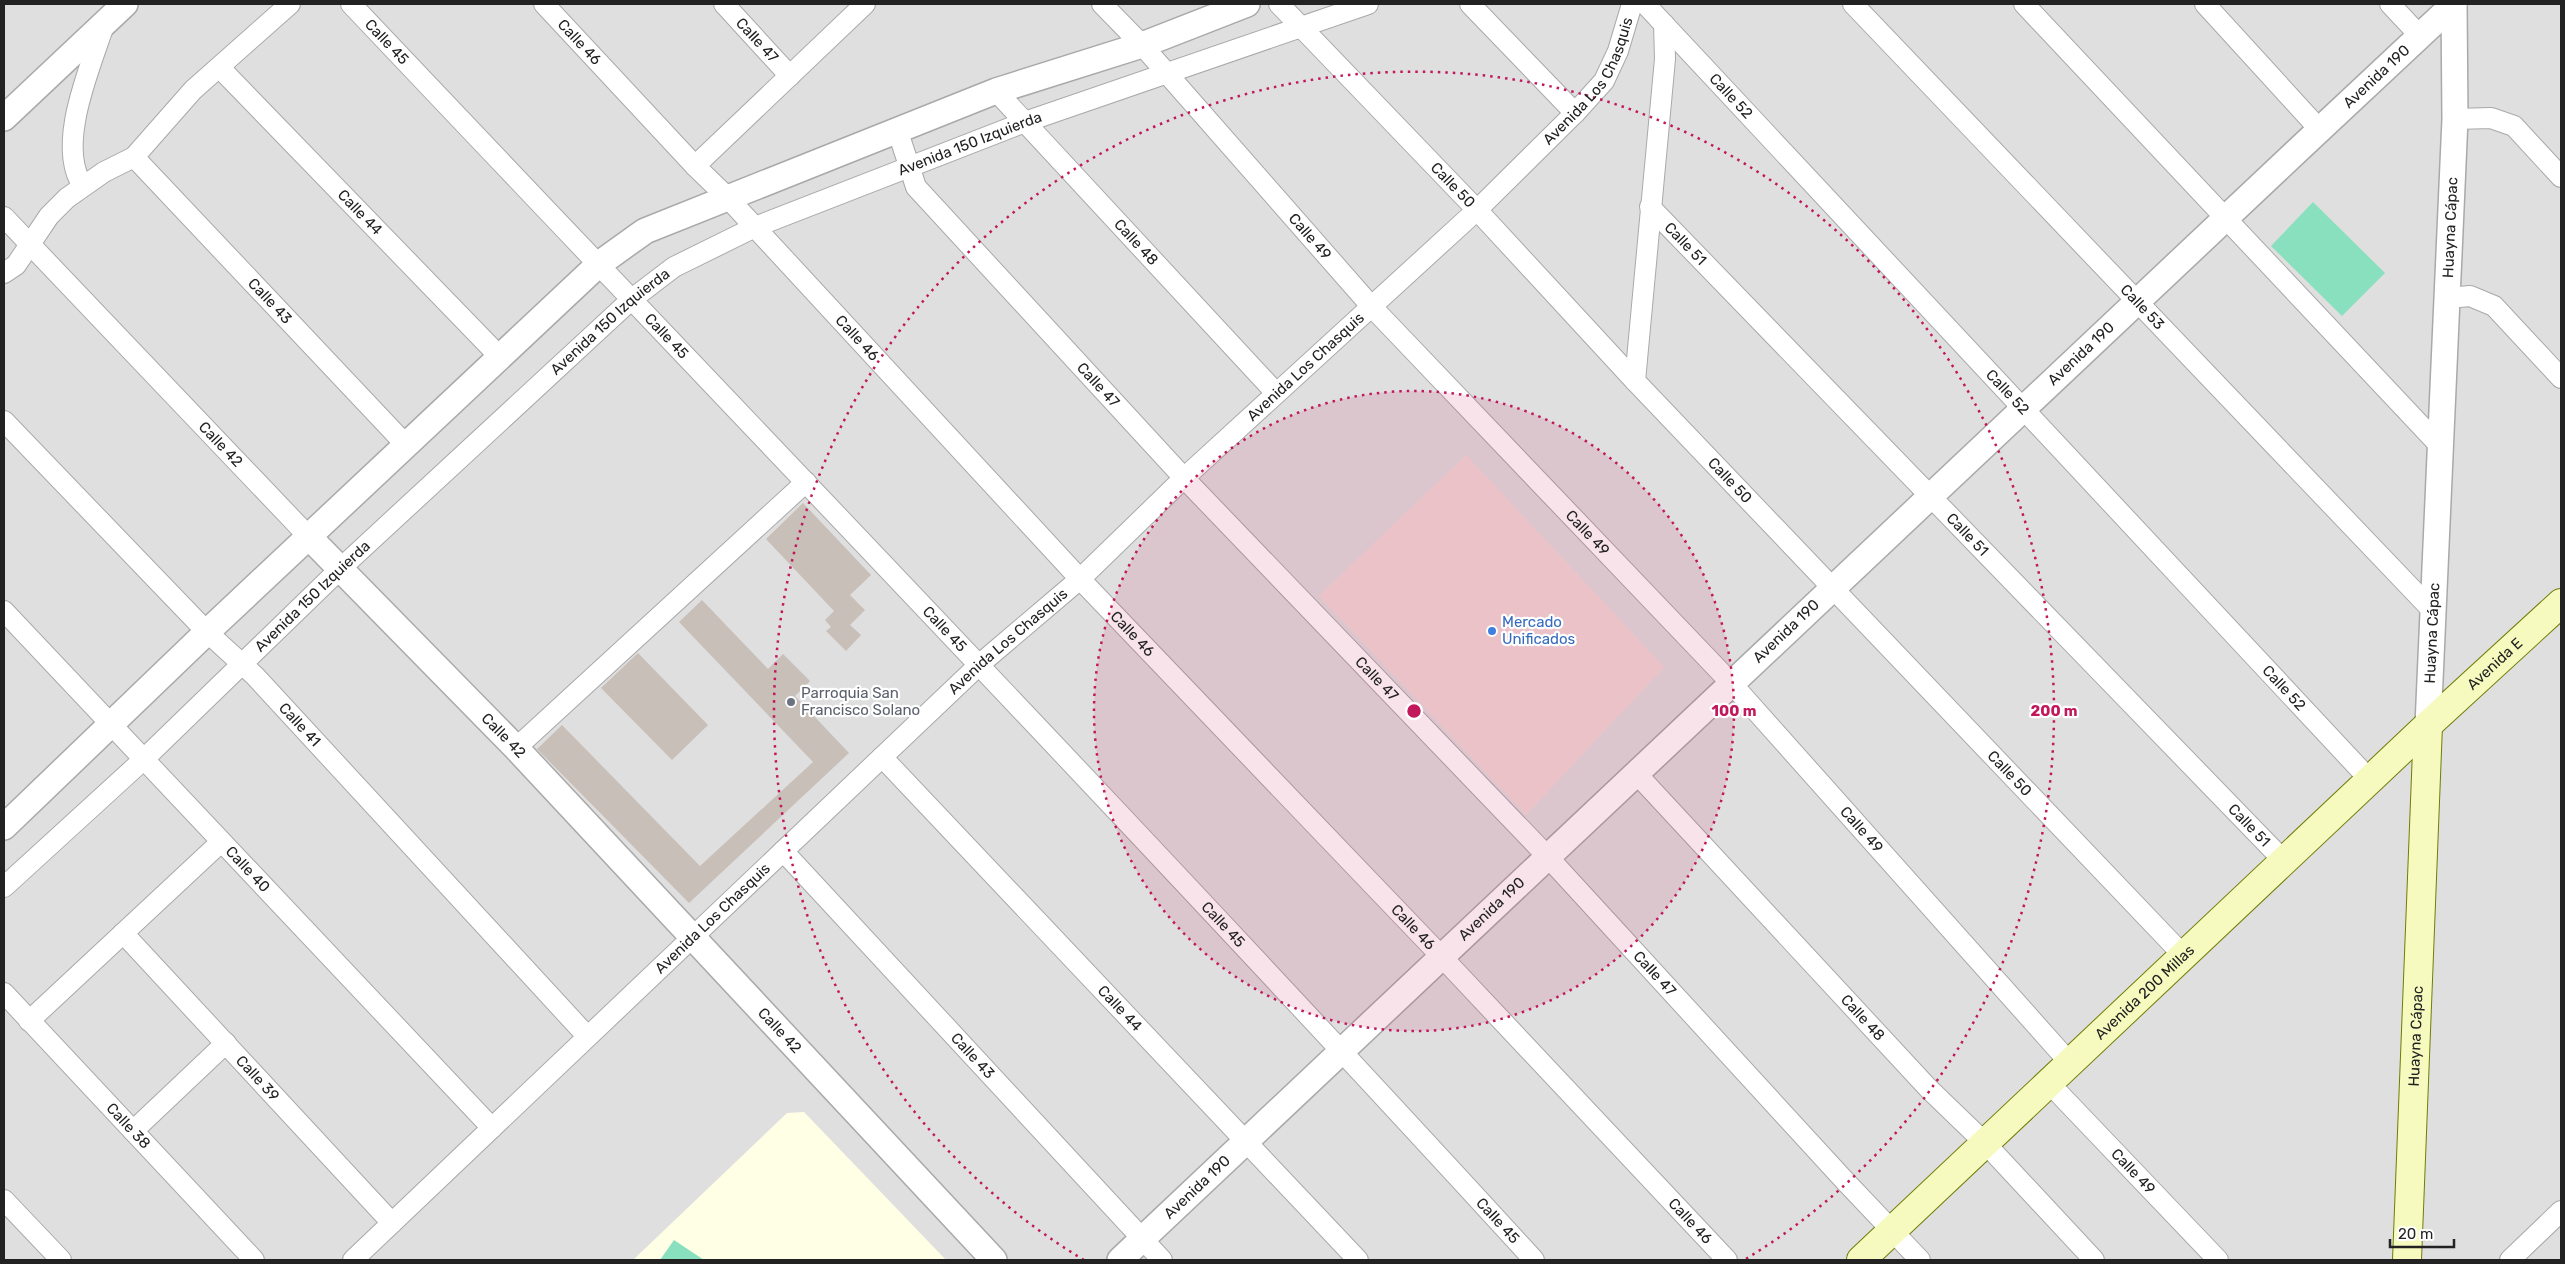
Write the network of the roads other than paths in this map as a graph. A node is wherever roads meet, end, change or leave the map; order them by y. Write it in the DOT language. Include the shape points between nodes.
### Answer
graph roads {
  1 [pos="125,4"];
  2 [pos="290,4"];
  3 [pos="351,4"];
  4 [pos="544,4"];
  5 [pos="724,4"];
  6 [pos="865,4"];
  7 [pos="1102,4"];
  8 [pos="1247,4"];
  9 [pos="1279,4"];
  10 [pos="1368,4"];
  11 [pos="1470,4"];
  12 [pos="1632,4"];
  13 [pos="1645,4"];
  14 [pos="1853,4"];
  15 [pos="2024,4"];
  16 [pos="2206,4"];
  17 [pos="2390,4"];
  18 [pos="2454,4"];
  19 [pos="105,22"];
  20 [pos="1664,24"];
  21 [pos="1302,28"];
  22 [pos="2420,36"];
  23 [pos="1142,45"];
  24 [pos="220,68"];
  25 [pos="1168,74"];
  26 [pos="790,76"];
  27 [pos="996,91"];
  28 [pos="1575,113"];
  29 [pos="4,118"];
  30 [pos="2455,119"];
  31 [pos="1025,122"];
  32 [pos="896,129"];
  33 [pos="2320,130"];
  34 [pos="134,157"];
  35 [pos="695,166"];
  36 [pos="909,168"];
  37 [pos="2561,177"];
  38 [pos="83,186"];
  39 [pos="727,197"];
  40 [pos="1650,207"];
  41 [pos="1477,210"];
  42 [pos="4,217"];
  43 [pos="2225,219"];
  44 [pos="755,227"];
  45 [pos="29,244"];
  46 [pos="599,264"];
  47 [pos="4,273"];
  48 [pos="2448,298"];
  49 [pos="632,299"];
  50 [pos="2138,300"];
  51 [pos="1371,306"];
  52 [pos="500,357"];
  53 [pos="2561,378"];
  54 [pos="1635,381"];
  55 [pos="1276,393"];
  56 [pos="2022,408"];
  57 [pos="4,421"];
  58 [pos="406,445"];
  59 [pos="2441,447"];
  60 [pos="1184,478"];
  61 [pos="806,482"];
  62 [pos="1930,495"];
  63 [pos="309,537"];
  64 [pos="340,569"];
  65 [pos="1080,579"];
  66 [pos="1833,587"];
  67 [pos="2561,603"];
  68 [pos="2432,610"];
  69 [pos="4,611"];
  70 [pos="207,632"];
  71 [pos="242,664"];
  72 [pos="980,664"];
  73 [pos="1732,684"];
  74 [pos="2428,725"];
  75 [pos="112,726"];
  76 [pos="516,748"];
  77 [pos="882,757"];
  78 [pos="144,760"];
  79 [pos="1636,772"];
  80 [pos="2370,780"];
  81 [pos="7,818"];
  82 [pos="221,842"];
  83 [pos="783,851"];
  84 [pos="1547,856"];
  85 [pos="2284,861"];
  86 [pos="4,887"];
  87 [pos="123,933"];
  88 [pos="692,938"];
  89 [pos="1442,956"];
  90 [pos="2184,956"];
  91 [pos="4,993"];
  92 [pos="30,1021"];
  93 [pos="588,1036"];
  94 [pos="226,1043"];
  95 [pos="1342,1050"];
  96 [pos="2070,1063"];
  97 [pos="2049,1083"];
  98 [pos="492,1128"];
  99 [pos="133,1131"];
  100 [pos="1246,1141"];
  101 [pos="1985,1143"];
  102 [pos="4,1200"];
  103 [pos="2561,1212"];
  104 [pos="392,1223"];
  105 [pos="1893,1230"];
  106 [pos="1142,1239"];
  107 [pos="61,1260"];
  108 [pos="254,1260"];
  109 [pos="353,1260"];
  110 [pos="994,1260"];
  111 [pos="1120,1260"];
  112 [pos="1162,1260"];
  113 [pos="1358,1260"];
  114 [pos="1534,1260"];
  115 [pos="1726,1260"];
  116 [pos="1861,1260"];
  117 [pos="1920,1260"];
  118 [pos="2094,1260"];
  119 [pos="2218,1260"];
  120 [pos="2407,1260"];
  121 [pos="2510,1260"];
  1 -- 19 [label="street"];
  2 -- 24 [label="street"];
  3 -- 46 [label="street, Calle 45"];
  4 -- 35 [label="street, Calle 46"];
  5 -- 26 [label="street, Calle 47"];
  6 -- 26 [label="street"];
  7 -- 23 [label="street, Calle 49"];
  8 -- 23 [label="street"];
  9 -- 21 [label="street, Calle 50"];
  10 -- 21 [label="street, Avenida 150 Izquierda"];
  11 -- 28 [label="street"];
  12 -- 28 [label="street, Avenida Los Chasquis" via="1618,51 1604,81"];
  13 -- 20 [label="street, Calle 52"];
  14 -- 50 [label="street, Calle 53"];
  15 -- 43 [label="street"];
  16 -- 33 [label="street"];
  17 -- 22 [label="street"];
  18 -- 22 [label="street, Avenida 190"];
  18 -- 30 [label="street, Huayna Cápac"];
  19 -- 29 [label="street"];
  19 -- 38 [label="street" via="76,116 74,164 76,176"];
  20 -- 40 [label="street" via="1665,60"];
  20 -- 56 [label="street, Calle 52"];
  21 -- 25 [label="street, Avenida 150 Izquierda"];
  21 -- 41 [label="street, Calle 50"];
  22 -- 33 [label="street, Avenida 190"];
  23 -- 25 [label="street, Calle 49"];
  23 -- 27 [label="street"];
  24 -- 34 [label="street" via="193,90"];
  24 -- 52 [label="street, Calle 44"];
  25 -- 31 [label="street, Avenida 150 Izquierda"];
  25 -- 51 [label="street, Calle 49"];
  26 -- 35 [label="street"];
  27 -- 31 [label="street, Calle 48"];
  27 -- 32 [label="street"];
  28 -- 41 [label="street, Avenida Los Chasquis"];
  30 -- 37 [label="street" via="2491,118 2514,126"];
  30 -- 48 [label="street, Huayna Cápac"];
  31 -- 36 [label="street, Avenida 150 Izquierda"];
  31 -- 55 [label="street, Calle 48"];
  32 -- 36 [label="street, Calle 47"];
  32 -- 39 [label="street"];
  33 -- 43 [label="street, Avenida 190"];
  34 -- 38 [label="street"];
  34 -- 58 [label="street, Calle 43"];
  35 -- 39 [label="street, Calle 46"];
  36 -- 44 [label="street, Avenida 150 Izquierda"];
  36 -- 60 [label="street, Calle 47" via="916,187"];
  38 -- 45 [label="street" via="49,216"];
  39 -- 44 [label="street, Calle 46"];
  39 -- 46 [label="street" via="645,231"];
  40 -- 54 [label="street"];
  40 -- 62 [label="street, Calle 51"];
  41 -- 51 [label="street, Avenida Los Chasquis"];
  41 -- 54 [label="street, Calle 50"];
  42 -- 45 [label="street, Calle 42"];
  43 -- 50 [label="street, Avenida 190"];
  43 -- 59 [label="street"];
  44 -- 49 [label="street, Avenida 150 Izquierda" via="674,267"];
  44 -- 65 [label="street, Calle 46"];
  45 -- 47 [label="street" via="16,264"];
  45 -- 63 [label="street, Calle 42"];
  46 -- 49 [label="street, Calle 45"];
  46 -- 52 [label="street"];
  48 -- 53 [label="street" via="2470,296 2494,306"];
  48 -- 59 [label="street, Huayna Cápac"];
  49 -- 61 [label="street, Calle 45"];
  49 -- 64 [label="street, Avenida 150 Izquierda"];
  50 -- 56 [label="street, Avenida 190"];
  50 -- 68 [label="street, Calle 53"];
  51 -- 55 [label="street, Avenida Los Chasquis"];
  51 -- 73 [label="street, Calle 49"];
  52 -- 58 [label="street"];
  54 -- 66 [label="street, Calle 50"];
  55 -- 60 [label="street, Avenida Los Chasquis"];
  56 -- 62 [label="street, Avenida 190"];
  56 -- 80 [label="street, Calle 52"];
  57 -- 70 [label="street, Calle 41"];
  58 -- 63 [label="street"];
  59 -- 68 [label="street, Huayna Cápac"];
  60 -- 65 [label="street, Avenida Los Chasquis"];
  60 -- 84 [label="street, Calle 47"];
  61 -- 72 [label="street, Calle 45"];
  61 -- 76 [label="street"];
  62 -- 66 [label="street, Avenida 190"];
  62 -- 85 [label="street, Calle 51"];
  63 -- 64 [label="street, Calle 42"];
  63 -- 70 [label="street"];
  64 -- 71 [label="street, Avenida 150 Izquierda"];
  64 -- 76 [label="street, Calle 42"];
  65 -- 72 [label="street, Avenida Los Chasquis"];
  65 -- 89 [label="street, Calle 46"];
  66 -- 73 [label="street, Avenida 190"];
  66 -- 90 [label="street, Calle 50"];
  67 -- 74 [label="main road, Avenida E"];
  68 -- 74 [label="street, Huayna Cápac"];
  69 -- 75 [label="street, Calle 40"];
  70 -- 71 [label="street, Calle 41"];
  70 -- 75 [label="street"];
  71 -- 78 [label="street, Avenida 150 Izquierda"];
  71 -- 93 [label="street, Calle 41"];
  72 -- 77 [label="street, Avenida Los Chasquis"];
  72 -- 95 [label="street, Calle 45"];
  73 -- 79 [label="street, Avenida 190"];
  73 -- 96 [label="street, Calle 49"];
  74 -- 80 [label="main road, Avenida 200 Millas"];
  74 -- 120 [label="main road, Huayna Cápac"];
  75 -- 78 [label="street, Calle 40"];
  75 -- 81 [label="street"];
  76 -- 88 [label="street, Calle 42"];
  77 -- 83 [label="street, Avenida Los Chasquis"];
  77 -- 100 [label="street, Calle 44"];
  78 -- 82 [label="street, Calle 40"];
  78 -- 86 [label="street, Avenida 150 Izquierda"];
  79 -- 84 [label="street, Avenida 190"];
  79 -- 101 [label="street, Calle 48" via="1929,1089"];
  80 -- 85 [label="main road, Avenida 200 Millas"];
  82 -- 87 [label="street"];
  82 -- 98 [label="street, Calle 40"];
  83 -- 88 [label="street, Avenida Los Chasquis"];
  83 -- 106 [label="street, Calle 43"];
  84 -- 89 [label="street, Avenida 190"];
  84 -- 105 [label="street, Calle 47"];
  85 -- 90 [label="main road, Avenida 200 Millas"];
  87 -- 92 [label="street"];
  87 -- 94 [label="street, Calle 39"];
  88 -- 93 [label="street, Avenida Los Chasquis"];
  88 -- 110 [label="street, Calle 42"];
  89 -- 95 [label="street, Avenida 190"];
  89 -- 115 [label="street, Calle 46"];
  90 -- 96 [label="main road, Avenida 200 Millas"];
  91 -- 92 [label="street, Calle 38"];
  92 -- 99 [label="street, Calle 38"];
  93 -- 98 [label="street, Avenida Los Chasquis"];
  94 -- 99 [label="street"];
  94 -- 104 [label="street, Calle 39"];
  95 -- 100 [label="street, Avenida 190"];
  95 -- 114 [label="street, Calle 45"];
  96 -- 97 [label="main road, Avenida 200 Millas"];
  97 -- 101 [label="main road, Avenida 200 Millas"];
  97 -- 119 [label="street, Calle 49"];
  98 -- 104 [label="street, Avenida Los Chasquis"];
  99 -- 108 [label="street, Calle 38"];
  100 -- 106 [label="street, Avenida 190"];
  100 -- 113 [label="street, Calle 44"];
  101 -- 105 [label="main road, Avenida 200 Millas"];
  101 -- 118 [label="street, Calle 48"];
  102 -- 107 [label="street"];
  103 -- 121 [label="street"];
  104 -- 109 [label="street, Avenida Los Chasquis"];
  105 -- 116 [label="main road, Avenida 200 Millas"];
  105 -- 117 [label="street, Calle 47"];
  106 -- 111 [label="street, Avenida 190"];
  106 -- 112 [label="street, Calle 43"];
}
